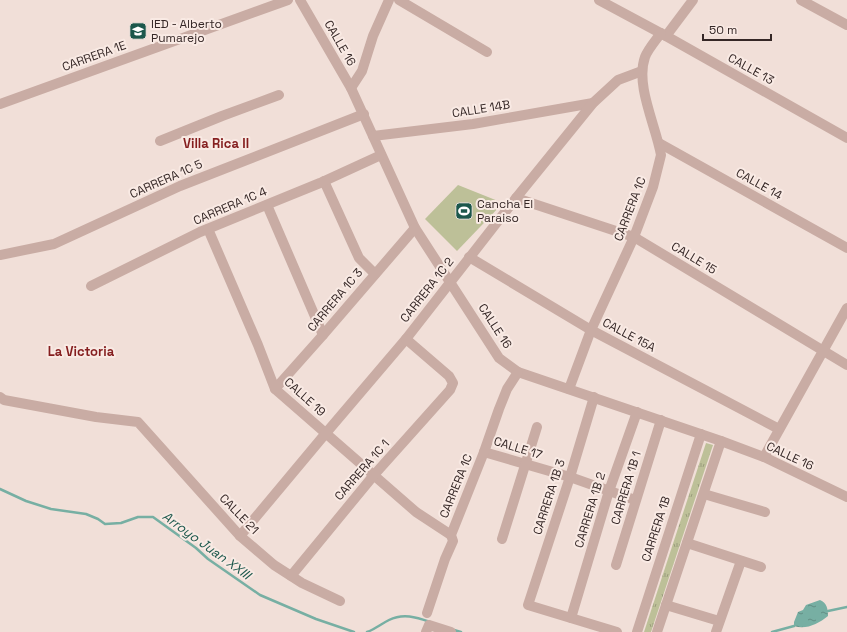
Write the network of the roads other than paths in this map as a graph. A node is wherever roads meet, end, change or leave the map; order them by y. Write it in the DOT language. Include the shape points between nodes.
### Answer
graph roads {
  1 [pos="288,0"];
  2 [pos="300,0"];
  3 [pos="389,0"];
  4 [pos="399,0"];
  5 [pos="599,0"];
  6 [pos="693,0"];
  7 [pos="801,0"];
  8 [pos="847,25"];
  9 [pos="663,34"];
  10 [pos="487,52"];
  11 [pos="642,71"];
  12 [pos="351,88"];
  13 [pos="279,95"];
  14 [pos="593,103"];
  15 [pos="0,104"];
  16 [pos="364,114"];
  17 [pos="373,136"];
  18 [pos="847,138"];
  19 [pos="160,141"];
  20 [pos="659,143"];
  21 [pos="381,155"];
  22 [pos="324,182"];
  23 [pos="516,198"];
  24 [pos="267,205"];
  25 [pos="415,228"];
  26 [pos="208,229"];
  27 [pos="634,237"];
  28 [pos="847,248"];
  29 [pos="0,255"];
  30 [pos="469,257"];
  31 [pos="375,274"];
  32 [pos="450,282"];
  33 [pos="91,286"];
  34 [pos="847,308"];
  35 [pos="591,330"];
  36 [pos="323,335"];
  37 [pos="406,339"];
  38 [pos="823,352"];
  39 [pos="847,365"];
  40 [pos="518,372"];
  41 [pos="275,389"];
  42 [pos="569,389"];
  43 [pos="594,397"];
  44 [pos="1,399"];
  45 [pos="637,412"];
  46 [pos="661,420"];
  47 [pos="537,427"];
  48 [pos="779,429"];
  49 [pos="326,433"];
  50 [pos="701,434"];
  51 [pos="721,441"];
  52 [pos="484,452"];
  53 [pos="764,457"];
  54 [pos="526,465"];
  55 [pos="374,475"];
  56 [pos="570,477"];
  57 [pos="609,491"];
  58 [pos="704,494"];
  59 [pos="847,497"];
  60 [pos="635,500"];
  61 [pos="765,512"];
  62 [pos="451,535"];
  63 [pos="240,536"];
  64 [pos="502,539"];
  65 [pos="687,543"];
  66 [pos="741,561"];
  67 [pos="616,565"];
  68 [pos="761,567"];
  69 [pos="291,576"];
  70 [pos="340,601"];
  71 [pos="666,605"];
  72 [pos="427,613"];
  73 [pos="571,618"];
  74 [pos="719,621"];
  75 [pos="427,629"];
  76 [pos="451,632"];
  77 [pos="617,632"];
  78 [pos="637,632"];
  79 [pos="657,632"];
  80 [pos="716,632"];
  1 -- 15 [label="street, CARRERA 1E"];
  2 -- 12 [label="street, CALLE 16"];
  3 -- 12 [label="street" via="373,36 362,71"];
  4 -- 10 [label="street"];
  5 -- 9 [label="street, CALLE 13"];
  6 -- 9 [label="street, CARRERA 1C"];
  7 -- 8 [label="street"];
  9 -- 11 [label="street, CARRERA 1C" via="646,56"];
  9 -- 18 [label="street, CALLE 13"];
  11 -- 14 [label="street, CARRERA 1C 2" via="618,80"];
  11 -- 20 [label="street, CARRERA 1C" via="646,97"];
  12 -- 16 [label="street, CALLE 16"];
  13 -- 19 [label="street"];
  14 -- 17 [label="street, CALLE 14B" via="473,124"];
  14 -- 23 [label="street, CARRERA 1C 2"];
  16 -- 17 [label="street, CALLE 16"];
  16 -- 29 [label="street, CARRERA 1C 5" via="180,186 54,244"];
  17 -- 21 [label="street, CALLE 16"];
  20 -- 27 [label="street, CARRERA 1C" via="660,164"];
  20 -- 28 [label="street, CALLE 14"];
  21 -- 22 [label="street, CARRERA 1C 4"];
  21 -- 25 [label="street, CALLE 16"];
  22 -- 24 [label="street, CARRERA 1C 4"];
  22 -- 31 [label="street" via="359,258"];
  23 -- 27 [label="street, CALLE 15"];
  23 -- 30 [label="street, CARRERA 1C 2"];
  24 -- 26 [label="street, CARRERA 1C 4"];
  24 -- 36 [label="street"];
  25 -- 31 [label="street, CARRERA 1C 3"];
  25 -- 32 [label="street, CALLE 16"];
  26 -- 33 [label="street, CARRERA 1C 4"];
  26 -- 41 [label="street, CALLE 19"];
  27 -- 35 [label="street, CARRERA 1C"];
  27 -- 38 [label="street, CALLE 15"];
  30 -- 32 [label="street, CARRERA 1C 2"];
  30 -- 35 [label="street, CALLE 15A"];
  31 -- 36 [label="street, CARRERA 1C 3"];
  32 -- 37 [label="street, CARRERA 1C 2"];
  32 -- 40 [label="street, CALLE 16" via="499,358"];
  34 -- 38 [label="street"];
  35 -- 42 [label="street, CARRERA 1C"];
  35 -- 48 [label="street, CALLE 15A"];
  36 -- 41 [label="street, CARRERA 1C 3"];
  37 -- 49 [label="street, CARRERA 1C 2"];
  37 -- 55 [label="street, CARRERA 1C 1" via="453,382 450,390"];
  38 -- 39 [label="street, CALLE 15"];
  38 -- 48 [label="street"];
  40 -- 42 [label="street, CALLE 16"];
  40 -- 52 [label="street, CARRERA 1C" via="499,409"];
  41 -- 49 [label="street, CALLE 19"];
  42 -- 43 [label="street, CALLE 16"];
  43 -- 45 [label="street, CALLE 16"];
  43 -- 56 [label="street, CARRERA 1B 3"];
  44 -- 63 [label="street, CALLE 21" via="96,417 138,422"];
  45 -- 46 [label="street, CALLE 16"];
  45 -- 57 [label="street, CARRERA 1B 2"];
  46 -- 50 [label="street, CALLE 16"];
  46 -- 60 [label="street, CARRERA 1B 1"];
  47 -- 54 [label="street"];
  48 -- 53 [label="street"];
  49 -- 55 [label="street, CALLE 19"];
  49 -- 63 [label="street, CARRERA 1C 2"];
  50 -- 51 [label="street, CALLE 16"];
  50 -- 78 [label="street, CARRERA 1B"];
  51 -- 53 [label="street, CALLE 16"];
  51 -- 58 [label="street"];
  52 -- 54 [label="street, CALLE 17"];
  52 -- 62 [label="street, CARRERA 1C"];
  53 -- 59 [label="street, CALLE 16"];
  54 -- 56 [label="street, CALLE 17"];
  54 -- 64 [label="street"];
  55 -- 62 [label="street, CALLE 19" via="416,512"];
  55 -- 69 [label="street, CARRERA 1C 1"];
  56 -- 57 [label="street, CALLE 17"];
  56 -- 73 [label="street, CARRERA 1B 3" via="528,605"];
  57 -- 60 [label="street, CALLE 17"];
  57 -- 73 [label="street, CARRERA 1B 2"];
  58 -- 61 [label="street"];
  58 -- 65 [label="street"];
  60 -- 67 [label="street, CARRERA 1B 1"];
  62 -- 72 [label="street, CARRERA 1C" via="453,541"];
  63 -- 69 [label="street, CALLE 21"];
  65 -- 66 [label="street"];
  65 -- 71 [label="street"];
  66 -- 68 [label="street"];
  66 -- 74 [label="street"];
  69 -- 70 [label="street, CALLE 21"];
  71 -- 74 [label="street"];
  71 -- 79 [label="street"];
  73 -- 77 [label="street"];
  74 -- 80 [label="street"];
  75 -- 76 [label="street"];
}
